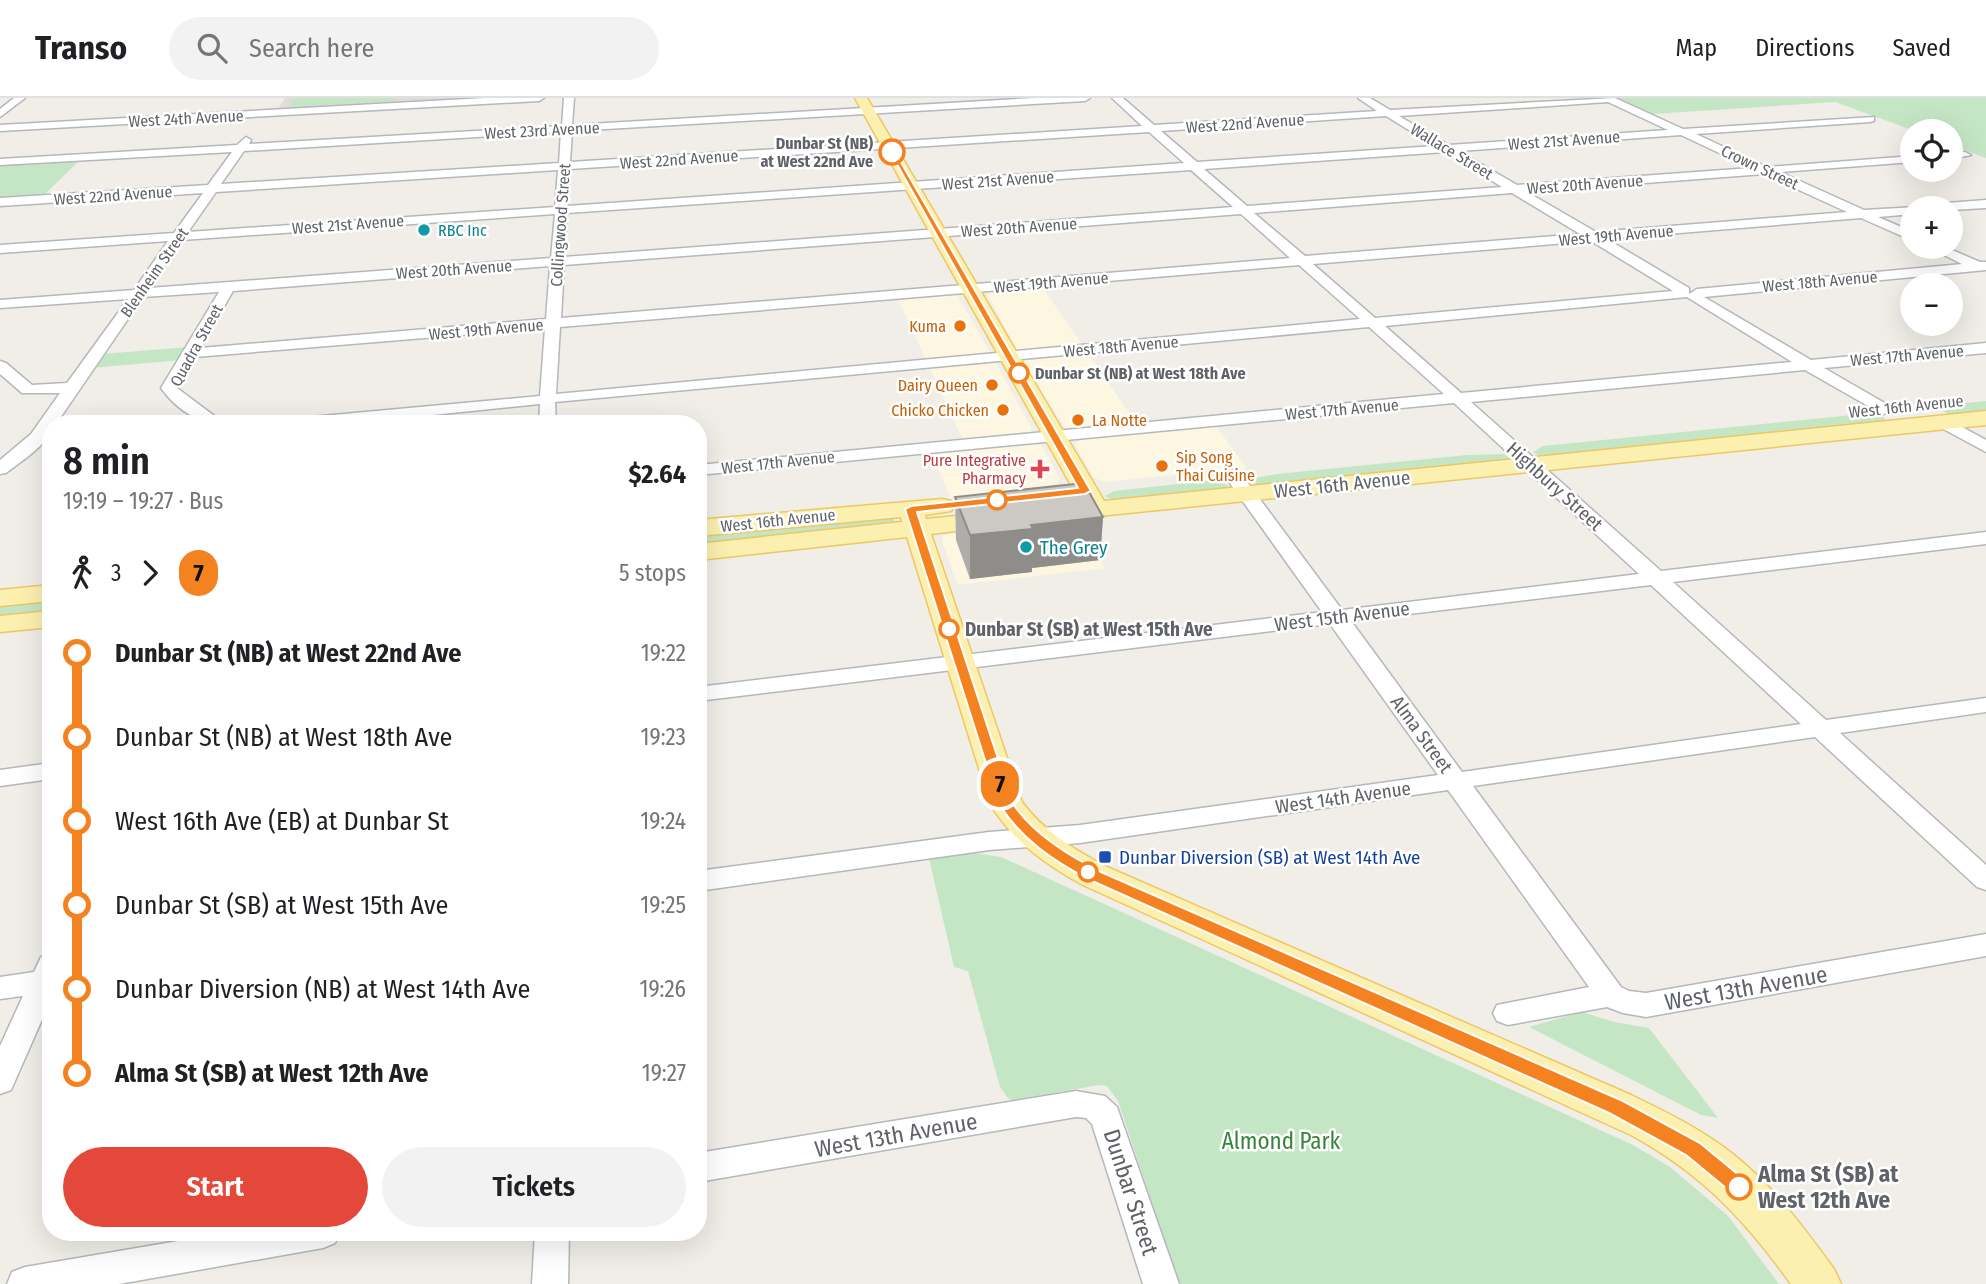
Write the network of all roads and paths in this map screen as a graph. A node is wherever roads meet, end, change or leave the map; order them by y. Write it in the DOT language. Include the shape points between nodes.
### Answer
graph roads {
  1 [pos="20,98"];
  2 [pos="277,98"];
  3 [pos="539,98"];
  4 [pos="569,98"];
  5 [pos="1084,98"];
  6 [pos="1118,98"];
  7 [pos="1363,98"];
  8 [pos="1609,99"];
  9 [pos="864,104"];
  10 [pos="266,113"];
  11 [pos="1388,113"];
  12 [pos="0,114"];
  13 [pos="1870,119"];
  14 [pos="0,128"];
  15 [pos="567,129"];
  16 [pos="1153,129"];
  17 [pos="1683,132"];
  18 [pos="889,146"];
  19 [pos="241,148"];
  20 [pos="1447,148"];
  21 [pos="1900,160"];
  22 [pos="0,162"];
  23 [pos="564,166"];
  24 [pos="1195,166"];
  25 [pos="1766,170"];
  26 [pos="910,186"];
  27 [pos="212,189"];
  28 [pos="1515,189"];
  29 [pos="0,202"];
  30 [pos="1986,204"];
  31 [pos="1963,206"];
  32 [pos="561,210"];
  33 [pos="1244,210"];
  34 [pos="1900,211"];
  35 [pos="1863,214"];
  36 [pos="1900,231"];
  37 [pos="937,233"];
  38 [pos="178,237"];
  39 [pos="1595,237"];
  40 [pos="0,249"];
  41 [pos="1963,259"];
  42 [pos="556,261"];
  43 [pos="1302,261"];
  44 [pos="1984,268"];
  45 [pos="226,287"];
  46 [pos="968,288"];
  47 [pos="138,293"];
  48 [pos="1689,294"];
  49 [pos="0,304"];
  50 [pos="1372,323"];
  51 [pos="554,324"];
  52 [pos="1986,348"];
  53 [pos="190,353"];
  54 [pos="1010,356"];
  55 [pos="1808,365"];
  56 [pos="0,366"];
  57 [pos="71,388"];
  58 [pos="1986,397"];
  59 [pos="1457,398"];
  60 [pos="548,399"];
  61 [pos="1882,409"];
  62 [pos="54,415"];
  63 [pos="204,415"];
  64 [pos="382,415"];
  65 [pos="547,415"];
  66 [pos="1986,418"];
  67 [pos="1942,421"];
  68 [pos="1054,435"];
  69 [pos="39,440"];
  70 [pos="1513,447"];
  71 [pos="1986,447"];
  72 [pos="1531,463"];
  73 [pos="0,469"];
  74 [pos="707,469"];
  75 [pos="0,480"];
  76 [pos="1240,484"];
  77 [pos="1090,500"];
  78 [pos="914,519"];
  79 [pos="707,528"];
  80 [pos="1986,538"];
  81 [pos="707,551"];
  82 [pos="1656,578"];
  83 [pos="42,594"];
  84 [pos="0,598"];
  85 [pos="1336,617"];
  86 [pos="42,620"];
  87 [pos="0,624"];
  88 [pos="959,662"];
  89 [pos="707,693"];
  90 [pos="1986,705"];
  91 [pos="1821,729"];
  92 [pos="42,772"];
  93 [pos="0,778"];
  94 [pos="1455,780"];
  95 [pos="1033,837"];
  96 [pos="707,880"];
  97 [pos="1986,880"];
  98 [pos="1986,945"];
  99 [pos="42,977"];
  100 [pos="0,988"];
  101 [pos="42,988"];
  102 [pos="1611,995"];
  103 [pos="1508,1013"];
  104 [pos="0,1081"];
  105 [pos="1094,1105"];
  106 [pos="707,1166"];
  107 [pos="271,1241"];
  108 [pos="552,1241"];
  109 [pos="24,1284"];
  110 [pos="550,1284"];
  111 [pos="1161,1284"];
  112 [pos="1818,1284"];
  1 -- 12 [label="street"];
  2 -- 10 [label="street, Blenheim Street"];
  3 -- 10 [label="street, West 24th Avenue"];
  4 -- 15 [label="street, Collingwood Street"];
  5 -- 9 [label="street, West 23rd Avenue"];
  6 -- 16 [label="street, Highbury Street"];
  7 -- 11 [label="street, Wallace Street"];
  8 -- 11 [label="street, West 22nd Avenue"];
  8 -- 17 [label="street, Crown Street"];
  9 -- 15 [label="street, West 23rd Avenue"];
  9 -- 18 [label="main road"];
  10 -- 14 [label="street, West 24th Avenue"];
  10 -- 19 [label="street, Blenheim Street"];
  11 -- 16 [label="street, West 22nd Avenue"];
  11 -- 20 [label="street, Wallace Street"];
  13 -- 17 [label="street, West 21st Avenue"];
  15 -- 19 [label="street, West 23rd Avenue"];
  15 -- 23 [label="street, Collingwood Street"];
  16 -- 18 [label="street, West 22nd Avenue"];
  16 -- 24 [label="street, Highbury Street"];
  17 -- 20 [label="street, West 21st Avenue"];
  17 -- 25 [label="street, Crown Street"];
  18 -- 23 [label="street, West 22nd Avenue"];
  18 -- 26 [label="main road"];
  19 -- 22 [label="street, West 23rd Avenue"];
  19 -- 27 [label="street, Blenheim Street"];
  20 -- 24 [label="street, West 21st Avenue"];
  20 -- 28 [label="street, Wallace Street"];
  21 -- 25 [label="street, West 20th Avenue"];
  23 -- 27 [label="street, West 22nd Avenue"];
  23 -- 32 [label="street, Collingwood Street"];
  24 -- 26 [label="street, West 21st Avenue"];
  24 -- 33 [label="street, Highbury Street"];
  25 -- 28 [label="street, West 20th Avenue"];
  25 -- 35 [label="street, Crown Street"];
  26 -- 32 [label="street, West 21st Avenue"];
  26 -- 37 [label="main road"];
  27 -- 29 [label="street, West 22nd Avenue"];
  27 -- 38 [label="street, Blenheim Street"];
  28 -- 33 [label="street, West 20th Avenue"];
  28 -- 39 [label="street, Wallace Street"];
  30 -- 31 [label="street"];
  32 -- 38 [label="street, West 21st Avenue"];
  32 -- 42 [label="street, Collingwood Street"];
  33 -- 37 [label="street, West 20th Avenue"];
  33 -- 43 [label="street, Highbury Street"];
  34 -- 35 [label="street, West 19th Avenue"];
  35 -- 36 [label="street, Crown Street"];
  35 -- 39 [label="street, West 19th Avenue"];
  37 -- 42 [label="street, West 20th Avenue"];
  37 -- 46 [label="main road"];
  38 -- 40 [label="street, West 21st Avenue"];
  38 -- 47 [label="street, Blenheim Street"];
  39 -- 43 [label="street, West 19th Avenue"];
  39 -- 48 [label="street, Wallace Street"];
  41 -- 44 [label="street"];
  42 -- 45 [label="street, West 20th Avenue"];
  42 -- 51 [label="street, Collingwood Street"];
  43 -- 46 [label="street, West 19th Avenue"];
  43 -- 50 [label="street, Highbury Street"];
  44 -- 48 [label="street, West 18th Avenue"];
  45 -- 47 [label="street, West 20th Avenue"];
  45 -- 53 [label="street, Quadra Street"];
  46 -- 51 [label="street, West 19th Avenue"];
  46 -- 54 [label="main road"];
  47 -- 49 [label="street, West 20th Avenue"];
  47 -- 57 [label="street, Blenheim Street"];
  48 -- 50 [label="street, West 18th Avenue"];
  48 -- 55 [label="street, Wallace Street"];
  50 -- 54 [label="street, West 18th Avenue"];
  50 -- 59 [label="street, Highbury Street"];
  51 -- 53 [label="street, West 19th Avenue"];
  51 -- 60 [label="street, Collingwood Street"];
  52 -- 55 [label="street, West 17th Avenue"];
  53 -- 63 [label="street, Quadra Street" via="169,388"];
  54 -- 60 [label="street, West 18th Avenue"];
  54 -- 68 [label="main road"];
  55 -- 59 [label="street, West 17th Avenue"];
  55 -- 61 [label="street, Wallace Street"];
  56 -- 57 [label="street" via="28,390"];
  57 -- 62 [label="street, Blenheim Street"];
  58 -- 61 [label="main road, West 16th Avenue"];
  59 -- 68 [label="street, West 17th Avenue"];
  59 -- 70 [label="street, Highbury Street"];
  60 -- 64 [label="street, West 18th Avenue"];
  60 -- 65 [label="street, Collingwood Street"];
  61 -- 70 [label="main road, West 16th Avenue"];
  66 -- 67 [label="main road, West 16th Avenue"];
  67 -- 71 [label="street"];
  67 -- 72 [label="main road, West 16th Avenue"];
  68 -- 74 [label="street, West 17th Avenue"];
  68 -- 77 [label="main road"];
  69 -- 73 [label="street, Blenheim Street"];
  69 -- 75 [label="street, Blenheim Street"];
  70 -- 72 [label="street, Highbury Street"];
  70 -- 76 [label="main road, West 16th Avenue"];
  72 -- 76 [label="main road, West 16th Avenue"];
  72 -- 82 [label="street, Highbury Street"];
  76 -- 77 [label="main road, West 16th Avenue"];
  76 -- 85 [label="street, Alma Street"];
  77 -- 78 [label="main road, West 16th Avenue"];
  78 -- 79 [label="main road, West 16th Avenue"];
  78 -- 81 [label="main road, West 16th Avenue"];
  78 -- 88 [label="main road"];
  80 -- 82 [label="street, West 15th Avenue"];
  82 -- 85 [label="street, West 15th Avenue"];
  82 -- 91 [label="street, Highbury Street"];
  83 -- 84 [label="main road"];
  85 -- 88 [label="street, West 15th Avenue"];
  85 -- 94 [label="street, Alma Street"];
  86 -- 87 [label="main road"];
  88 -- 89 [label="street, West 15th Avenue"];
  88 -- 95 [label="main road" via="1006,804"];
  90 -- 91 [label="street, West 14th Avenue"];
  91 -- 94 [label="street, West 14th Avenue"];
  91 -- 97 [label="street, Highbury Street"];
  92 -- 93 [label="street"];
  94 -- 95 [label="street, West 14th Avenue"];
  94 -- 102 [label="street, Alma Street"];
  95 -- 96 [label="street, West 14th Avenue"];
  95 -- 112 [label="main road" via="1060,858 1096,876 1667,1133 1731,1178 1778,1229"];
  98 -- 102 [label="street, West 13th Avenue" via="1646,1005"];
  99 -- 100 [label="street"];
  101 -- 104 [label="street"];
  102 -- 103 [label="street, West 13th Avenue"];
  105 -- 106 [label="street, West 13th Avenue" via="1076,1104"];
  105 -- 111 [label="street, Dunbar Street" via="1106,1117"];
  107 -- 109 [label="street"];
  108 -- 110 [label="street"];
}
